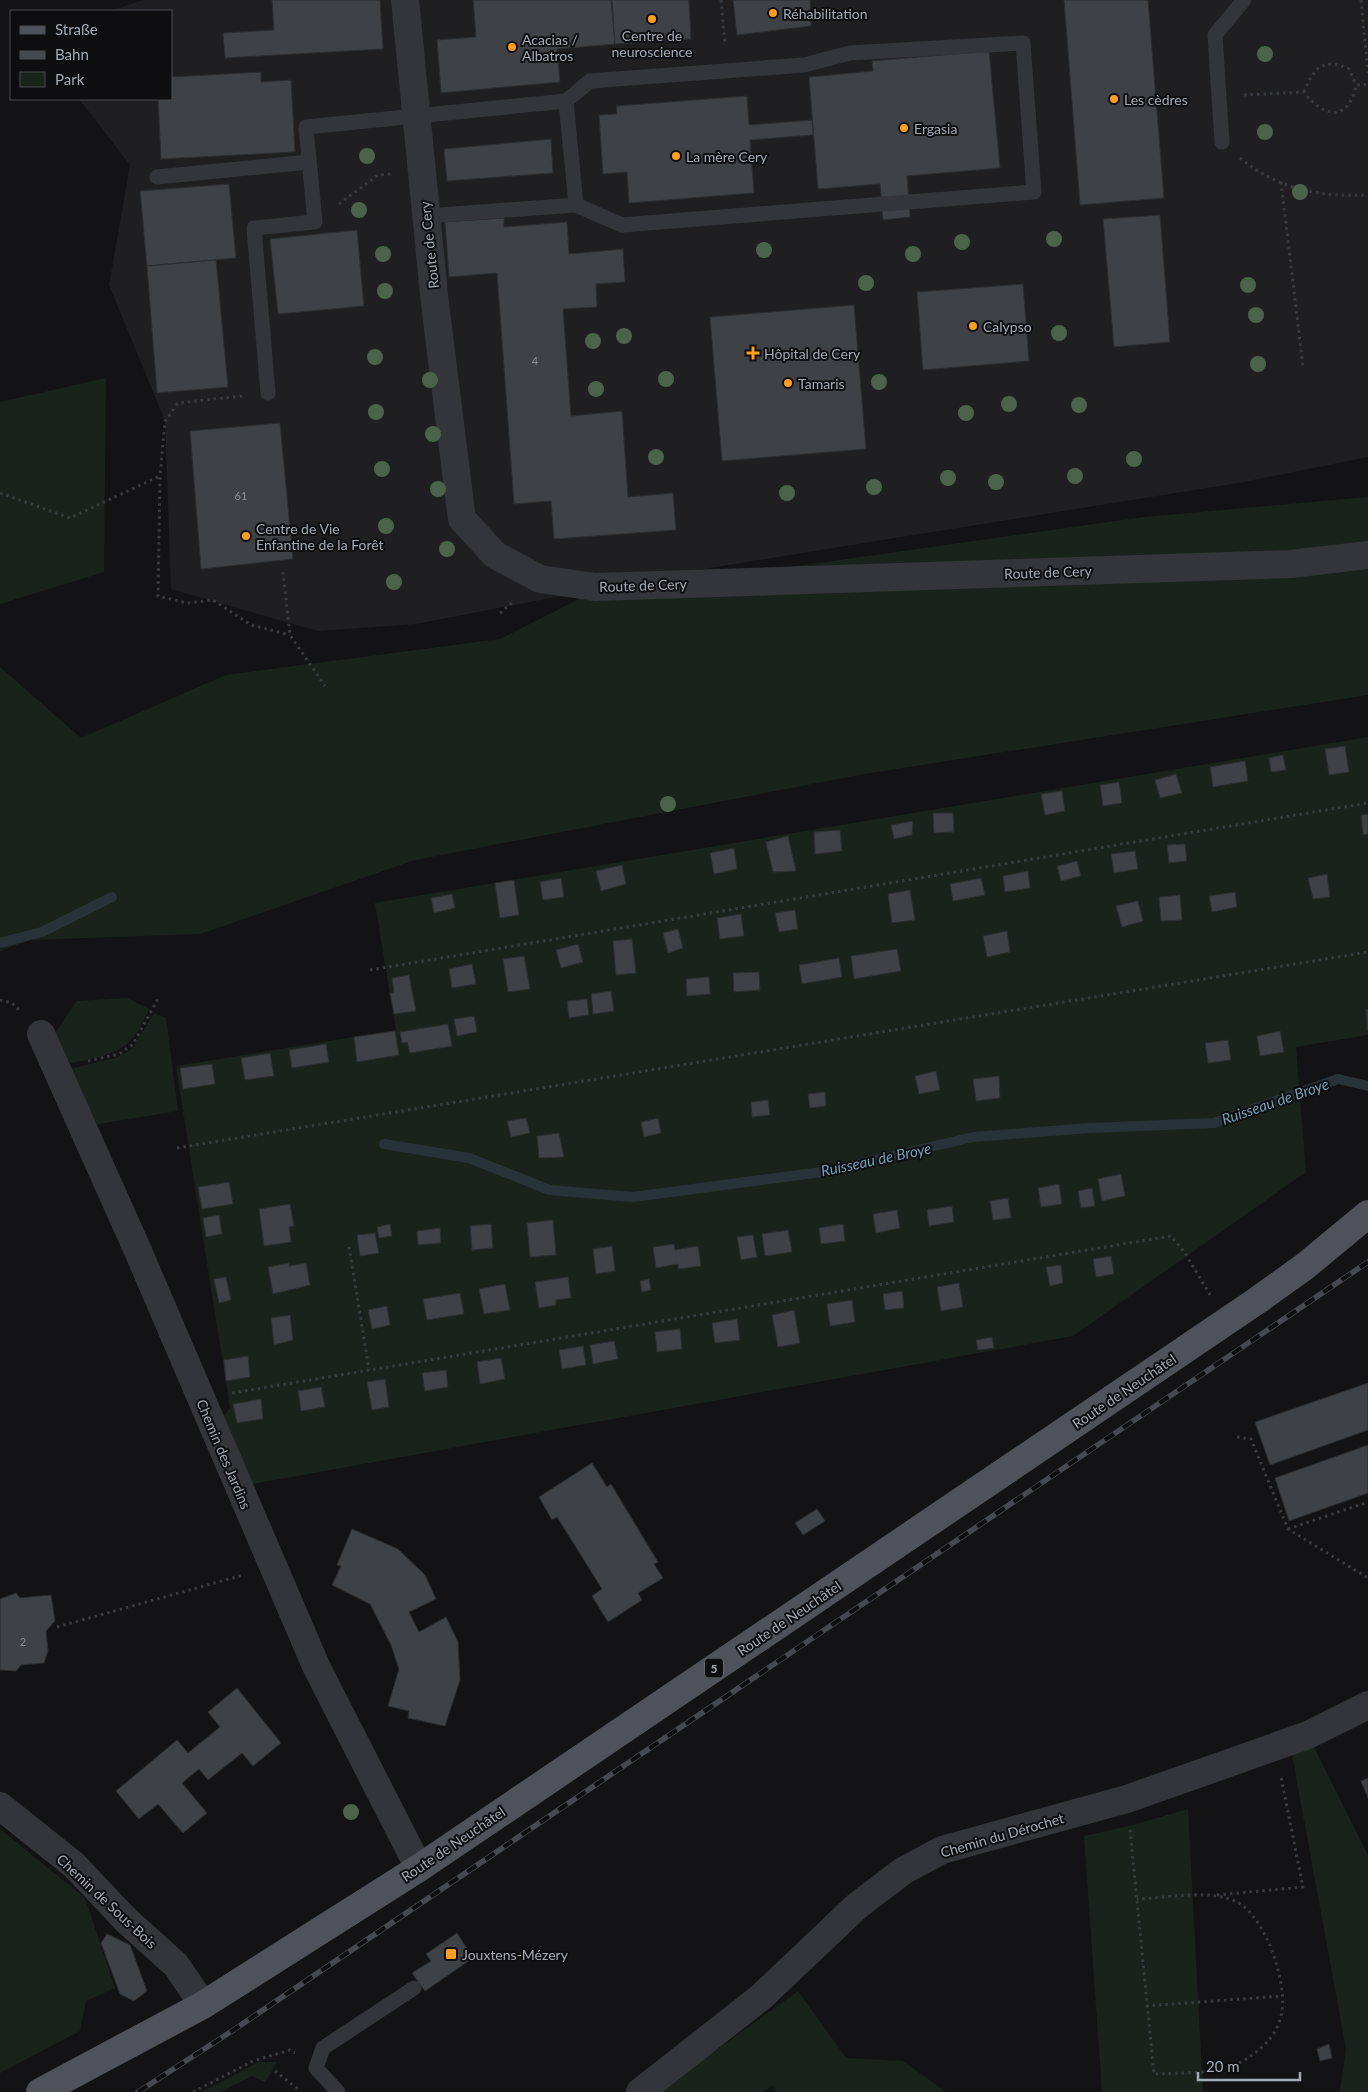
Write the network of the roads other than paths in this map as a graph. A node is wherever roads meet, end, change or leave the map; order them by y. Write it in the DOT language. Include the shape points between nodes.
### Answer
graph roads {
  1 [pos="406,0"];
  2 [pos="1244,0"];
  3 [pos="566,101"];
  4 [pos="416,117"];
  5 [pos="1222,142"];
  6 [pos="309,162"];
  7 [pos="157,177"];
  8 [pos="576,205"];
  9 [pos="426,216"];
  10 [pos="268,393"];
  11 [pos="1368,554"];
  12 [pos="41,1034"];
  13 [pos="1368,1214"];
  14 [pos="1368,1705"];
  15 [pos="0,1806"];
  16 [pos="419,1868"];
  17 [pos="414,1988"];
  18 [pos="203,2006"];
  19 [pos="40,2092"];
  20 [pos="338,2092"];
  21 [pos="640,2092"];
  1 -- 4 [label="street, Route de Cery"];
  2 -- 5 [label="lane" via="1215,35"];
  3 -- 4 [label="lane"];
  3 -- 8 [label="lane"];
  3 -- 8 [label="lane" via="590,81 804,65 850,53 1023,42 1034,192 622,225"];
  4 -- 6 [label="lane" via="306,127"];
  4 -- 9 [label="street, Route de Cery"];
  6 -- 7 [label="lane"];
  6 -- 10 [label="lane" via="316,222 254,228"];
  8 -- 9 [label="lane"];
  9 -- 11 [label="street, Route de Cery" via="462,520 496,555 540,579 605,587 1291,564"];
  12 -- 16 [label="street, Chemin des Jardins" via="316,1666"];
  13 -- 16 [label="main road, Route de Neuchâtel / 5" via="1258,1300"];
  14 -- 21 [label="street, Chemin du Dérochet" via="1308,1735 1127,1799 942,1850 903,1871 857,1906 761,1997"];
  15 -- 18 [label="street, Chemin de Sous-Bois" via="74,1866 126,1920 176,1965"];
  16 -- 18 [label="main road, Route de Neuchâtel / 5"];
  17 -- 20 [label="lane" via="323,2048 316,2068"];
  18 -- 19 [label="main road, Route de Neuchâtel / 5"];
}
